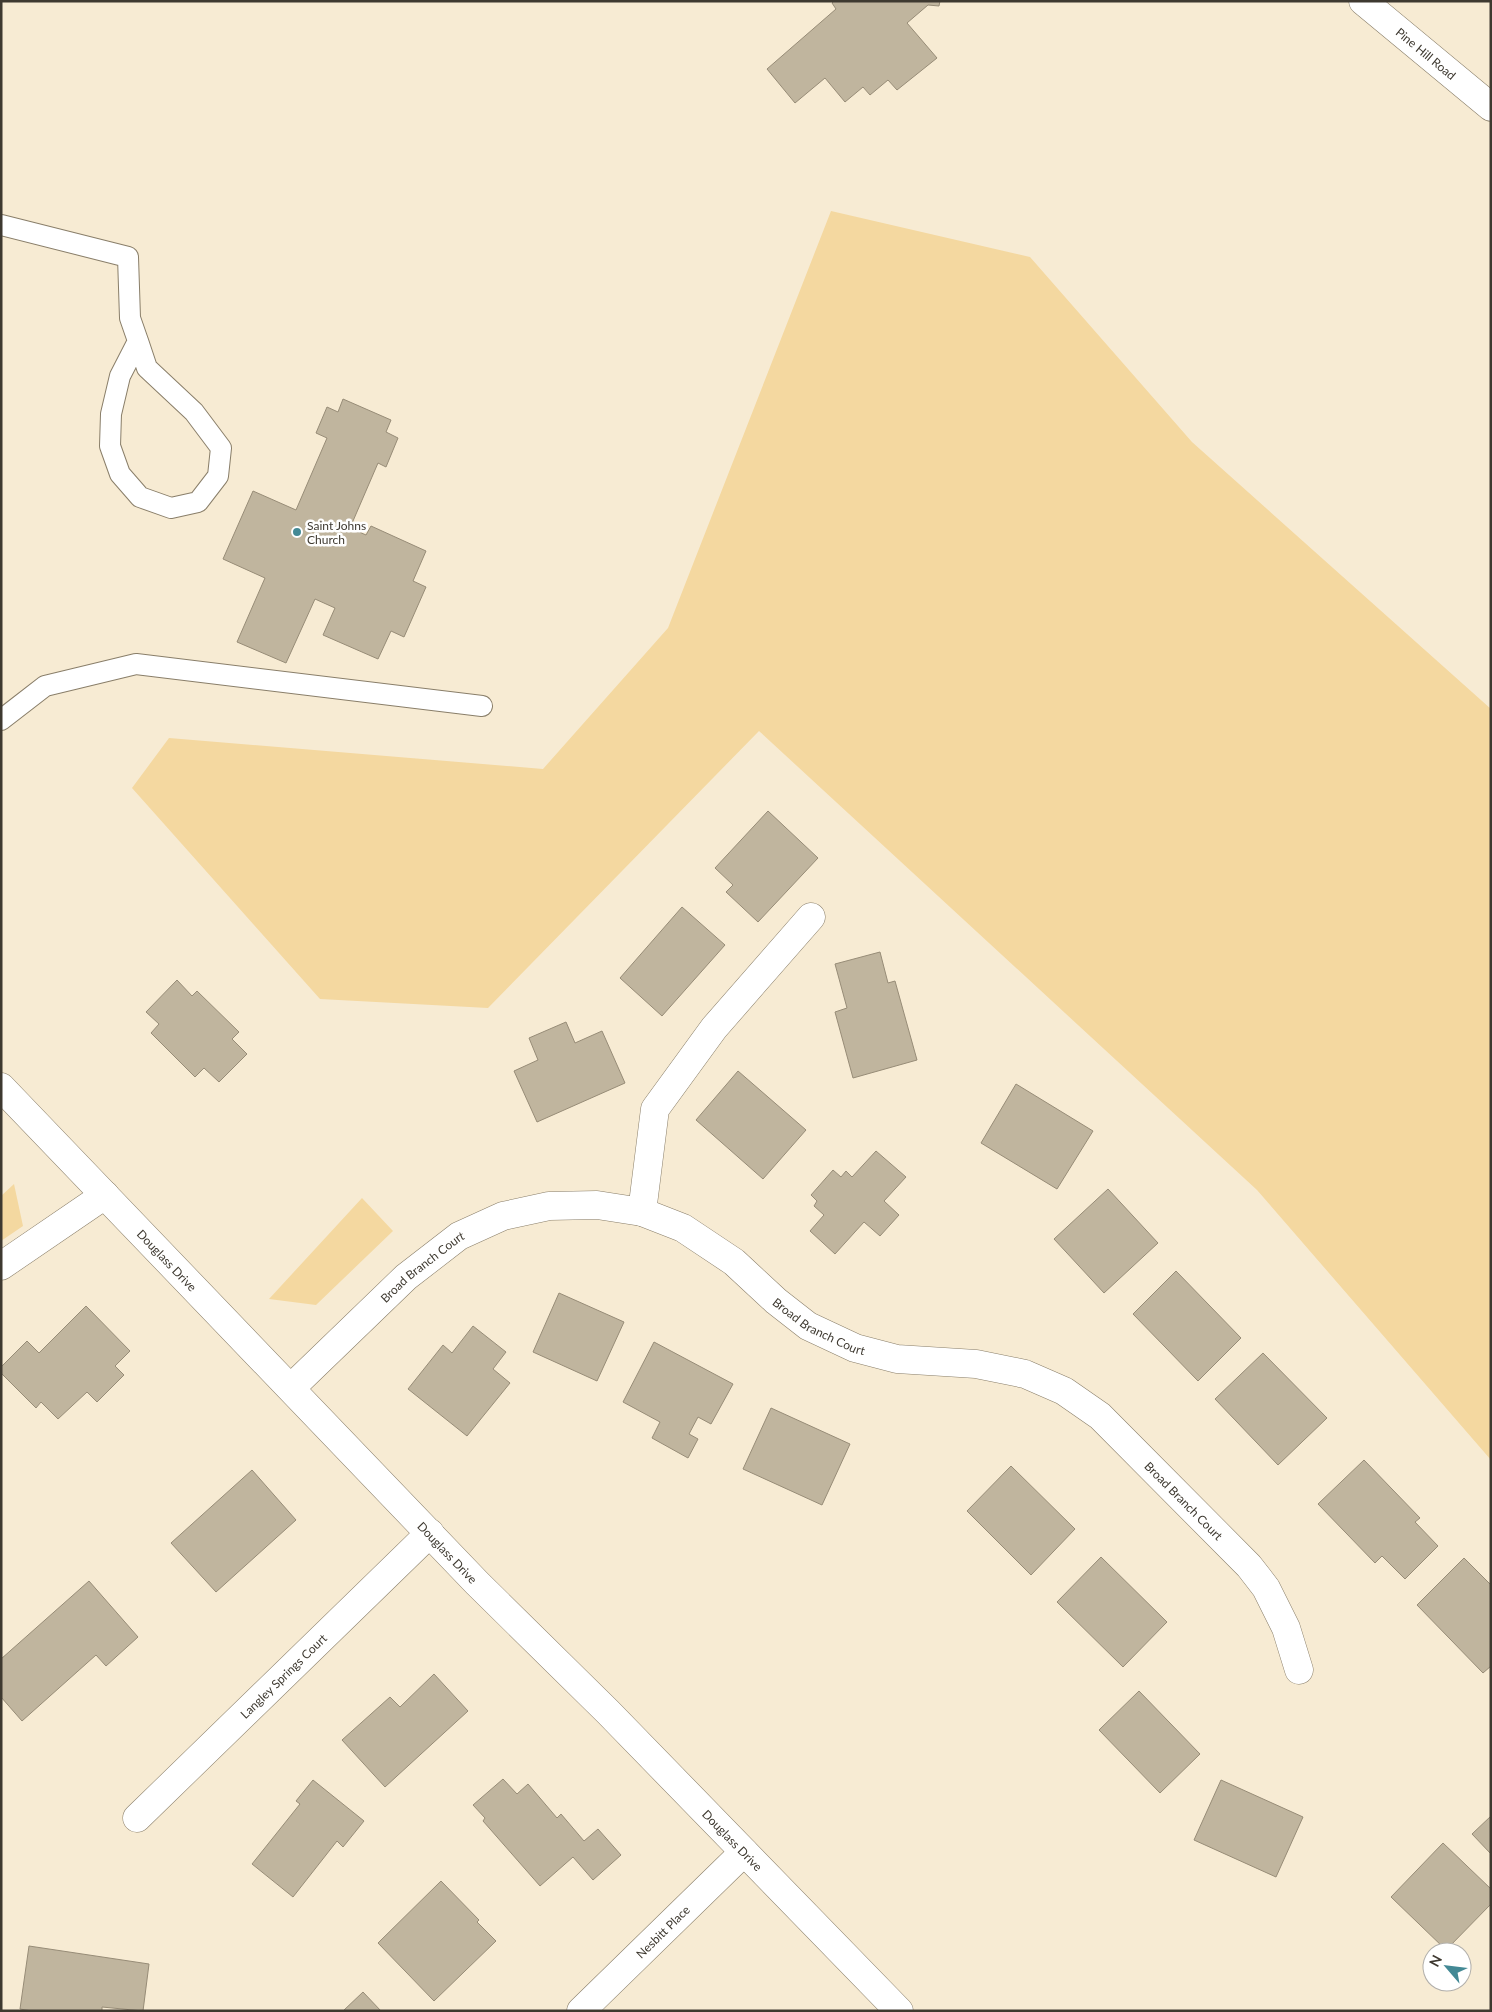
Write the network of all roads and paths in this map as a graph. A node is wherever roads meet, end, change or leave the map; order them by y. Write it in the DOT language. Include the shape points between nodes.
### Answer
graph roads {
  1 [pos="1363,1"];
  2 [pos="1491,107"];
  3 [pos="1,225"];
  4 [pos="138,341"];
  5 [pos="482,706"];
  6 [pos="1,720"];
  7 [pos="811,917"];
  8 [pos="1,1087"];
  9 [pos="105,1195"];
  10 [pos="642,1212"];
  11 [pos="1,1266"];
  12 [pos="291,1388"];
  13 [pos="430,1534"];
  14 [pos="1299,1670"];
  15 [pos="137,1818"];
  16 [pos="744,1852"];
  17 [pos="581,2011"];
  18 [pos="899,2011"];
  1 -- 2 [label="street, Pine Hill Road"];
  3 -- 4 [label="lane" via="128,257 130,318"];
  4 -- 4 [label="lane" via="120,376 111,414 110,446 120,474 140,497 171,508 198,502 218,476 221,448 194,412 147,368"];
  5 -- 6 [label="lane" via="136,664 45,686"];
  7 -- 10 [label="street" via="714,1028 655,1110"];
  8 -- 9 [label="street, Douglass Drive"];
  9 -- 11 [label="street"];
  9 -- 12 [label="street, Douglass Drive"];
  10 -- 12 [label="street, Broad Branch Court" via="597,1205 549,1206 503,1216 459,1236 406,1277"];
  10 -- 14 [label="street, Broad Branch Court" via="683,1228 734,1262 808,1326 845,1344 897,1359 976,1364 1025,1374 1064,1392 1100,1416 1249,1566 1266,1588 1286,1628"];
  12 -- 13 [label="street, Douglass Drive"];
  13 -- 15 [label="street, Langley Springs Court"];
  13 -- 16 [label="street, Douglass Drive"];
  16 -- 17 [label="street, Nesbitt Place"];
  16 -- 18 [label="street, Douglass Drive"];
}
